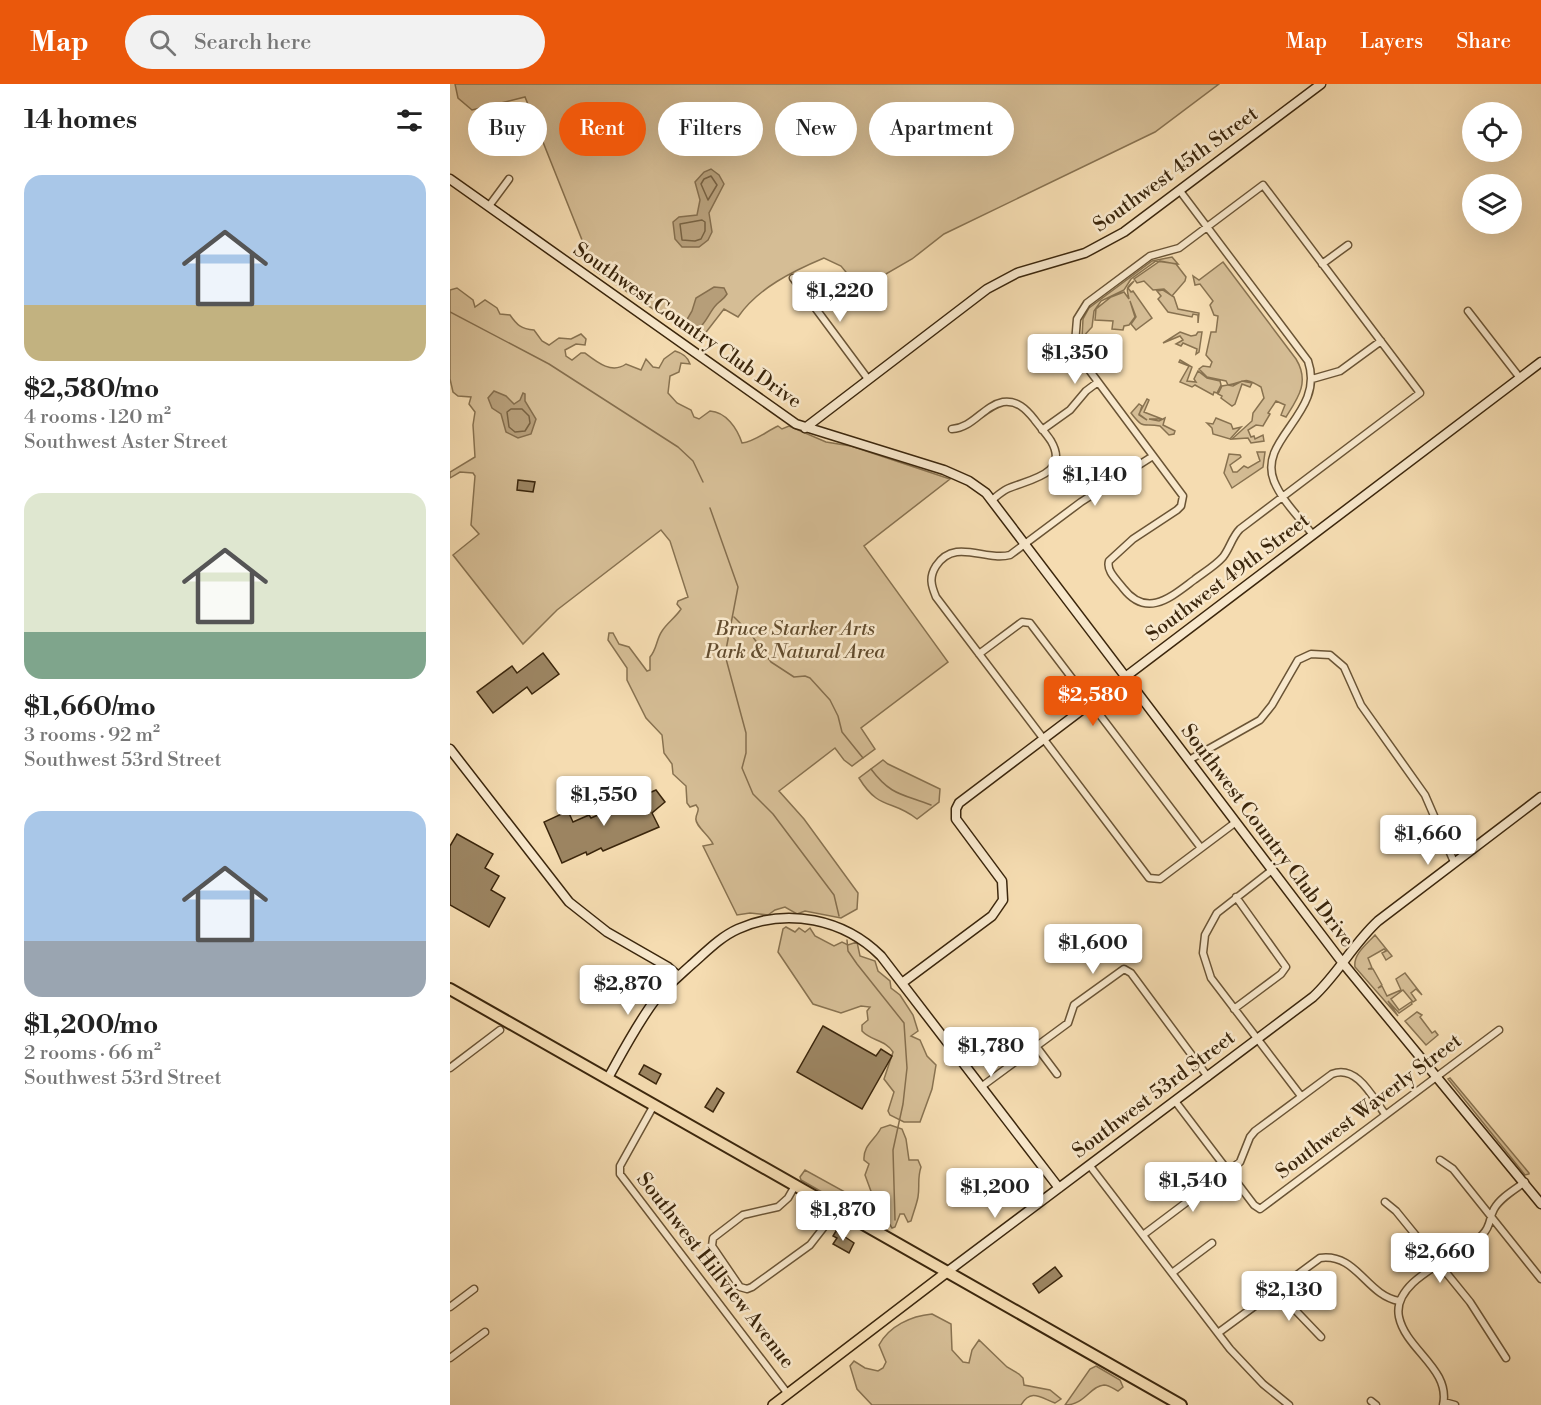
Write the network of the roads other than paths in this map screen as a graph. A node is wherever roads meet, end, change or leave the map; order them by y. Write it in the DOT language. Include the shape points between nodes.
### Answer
graph roads {
  1 [pos="1321,84"];
  2 [pos="450,179"];
  3 [pos="509,179"];
  4 [pos="1180,191"];
  5 [pos="489,206"];
  6 [pos="1207,227"];
  7 [pos="1348,245"];
  8 [pos="1322,264"];
  9 [pos="793,278"];
  10 [pos="1468,311"];
  11 [pos="1380,341"];
  12 [pos="1541,362"];
  13 [pos="1520,378"];
  14 [pos="1312,379"];
  15 [pos="868,380"];
  16 [pos="1098,382"];
  17 [pos="805,428"];
  18 [pos="952,429"];
  19 [pos="1042,430"];
  20 [pos="1153,456"];
  21 [pos="1284,497"];
  22 [pos="992,500"];
  23 [pos="1313,535"];
  24 [pos="1026,545"];
  25 [pos="979,654"];
  26 [pos="1125,677"];
  27 [pos="1091,704"];
  28 [pos="1044,739"];
  29 [pos="450,749"];
  30 [pos="1189,760"];
  31 [pos="1541,797"];
  32 [pos="1236,822"];
  33 [pos="1201,848"];
  34 [pos="1455,862"];
  35 [pos="1272,870"];
  36 [pos="1236,897"];
  37 [pos="1342,962"];
  38 [pos="678,976"];
  39 [pos="902,983"];
  40 [pos="450,989"];
  41 [pos="1234,1009"];
  42 [pos="500,1030"];
  43 [pos="1499,1030"];
  44 [pos="1257,1039"];
  45 [pos="1036,1046"];
  46 [pos="450,1068"];
  47 [pos="1057,1074"];
  48 [pos="1438,1076"];
  49 [pos="1208,1077"];
  50 [pos="608,1078"];
  51 [pos="981,1087"];
  52 [pos="1301,1096"];
  53 [pos="1175,1101"];
  54 [pos="654,1104"];
  55 [pos="1386,1114"];
  56 [pos="1440,1160"];
  57 [pos="1090,1166"];
  58 [pos="1228,1171"];
  59 [pos="1525,1182"];
  60 [pos="796,1184"];
  61 [pos="1059,1188"];
  62 [pos="1385,1202"];
  63 [pos="1541,1204"];
  64 [pos="838,1209"];
  65 [pos="1491,1218"];
  66 [pos="1143,1235"];
  67 [pos="1212,1243"];
  68 [pos="1439,1264"];
  69 [pos="947,1272"];
  70 [pos="1172,1274"];
  71 [pos="1541,1279"];
  72 [pos="474,1289"];
  73 [pos="1276,1290"];
  74 [pos="1400,1301"];
  75 [pos="450,1307"];
  76 [pos="485,1332"];
  77 [pos="1218,1333"];
  78 [pos="1321,1337"];
  79 [pos="450,1358"];
  80 [pos="1506,1358"];
  81 [pos="788,1394"];
  82 [pos="1443,1404"];
  83 [pos="773,1405"];
  84 [pos="1180,1405"];
  85 [pos="1289,1405"];
  86 [pos="1455,1405"];
  1 -- 4 [label="street, Southwest 45th Street"];
  2 -- 5 [label="street, Southwest Country Club Drive"];
  3 -- 5 [label="street"];
  4 -- 6 [label="street"];
  4 -- 15 [label="street, Southwest 45th Street" via="1106,243 1017,273 987,289"];
  5 -- 17 [label="street, Southwest Country Club Drive" via="756,398"];
  6 -- 8 [label="street" via="1263,185"];
  6 -- 14 [label="street" via="1304,354"];
  6 -- 16 [label="street" via="1179,248 1150,256 1083,307 1077,319 1076,349"];
  7 -- 8 [label="street"];
  8 -- 11 [label="street"];
  9 -- 15 [label="street"];
  10 -- 13 [label="street"];
  11 -- 14 [label="street" via="1340,371"];
  11 -- 21 [label="street" via="1420,393"];
  12 -- 13 [label="street, Southwest 49th Street"];
  13 -- 23 [label="street, Southwest 49th Street"];
  14 -- 21 [label="street" via="1308,400 1273,458 1274,481"];
  15 -- 17 [label="street, Southwest 45th Street"];
  16 -- 19 [label="street" via="1070,410"];
  16 -- 20 [label="street"];
  17 -- 22 [label="street, Southwest Country Club Drive" via="960,477"];
  18 -- 19 [label="street" via="963,429 997,404 1009,402 1025,408"];
  19 -- 22 [label="street" via="1054,453 1049,471 1039,479 1005,490"];
  20 -- 21 [label="street" via="1182,493 1183,501 1177,510 1133,539 1108,565 1126,592 1139,602 1167,600 1219,561 1240,529"];
  20 -- 24 [label="street" via="1082,502"];
  21 -- 23 [label="street"];
  22 -- 24 [label="street, Southwest Country Club Drive"];
  23 -- 26 [label="street, Southwest 49th Street"];
  24 -- 25 [label="street" via="1001,558 958,551 939,562 932,574 931,586 936,597"];
  24 -- 26 [label="street, Southwest Country Club Drive"];
  25 -- 27 [label="street" via="1028,621"];
  25 -- 28 [label="street"];
  26 -- 27 [label="street, Southwest 49th Street"];
  26 -- 30 [label="street, Southwest Country Club Drive"];
  27 -- 28 [label="street, Southwest 49th Street"];
  27 -- 33 [label="street"];
  28 -- 33 [label="street" via="1149,878 1160,879"];
  28 -- 39 [label="street, Southwest 49th Street" via="966,797 956,809 959,824 1002,881 1002,903 992,916"];
  29 -- 38 [label="street" via="569,902 593,922"];
  30 -- 32 [label="street, Southwest Country Club Drive"];
  30 -- 34 [label="street" via="1260,720 1298,660 1311,654 1330,655 1344,667 1360,705 1425,795"];
  31 -- 34 [label="street, Southwest 53rd Street"];
  32 -- 33 [label="street"];
  32 -- 35 [label="street, Southwest Country Club Drive"];
  34 -- 37 [label="street, Southwest 53rd Street" via="1378,921"];
  35 -- 36 [label="street"];
  35 -- 37 [label="street, Southwest Country Club Drive"];
  36 -- 41 [label="street" via="1212,920 1203,944 1207,970"];
  36 -- 41 [label="street" via="1286,967"];
  37 -- 44 [label="street, Southwest 53rd Street" via="1313,997"];
  37 -- 48 [label="street, Southwest Country Club Drive"];
  38 -- 39 [label="street" via="739,928 800,918 824,921 866,941"];
  38 -- 50 [label="street" via="647,1011"];
  39 -- 51 [label="street"];
  40 -- 50 [label="highway"];
  41 -- 44 [label="street"];
  42 -- 46 [label="street"];
  43 -- 48 [label="street, Southwest Waverly Street"];
  44 -- 49 [label="street, Southwest 53rd Street"];
  44 -- 52 [label="street"];
  45 -- 47 [label="street"];
  45 -- 49 [label="street" via="1068,1023 1074,1005 1124,969 1131,973"];
  45 -- 51 [label="street"];
  48 -- 55 [label="street, Southwest Waverly Street"];
  48 -- 59 [label="street, Southwest Country Club Drive"];
  49 -- 53 [label="street, Southwest 53rd Street"];
  50 -- 54 [label="highway"];
  51 -- 61 [label="street"];
  52 -- 55 [label="street" via="1332,1074 1346,1072 1360,1081"];
  52 -- 58 [label="street" via="1252,1135 1244,1156"];
  53 -- 57 [label="street, Southwest 53rd Street"];
  53 -- 58 [label="street"];
  54 -- 60 [label="highway"];
  54 -- 81 [label="street, Southwest Hillview Avenue" via="620,1166 620,1174"];
  55 -- 58 [label="street, Southwest Waverly Street" via="1258,1208"];
  56 -- 65 [label="street" via="1453,1169"];
  57 -- 61 [label="street, Southwest 53rd Street"];
  57 -- 66 [label="street"];
  58 -- 66 [label="street"];
  59 -- 63 [label="street, Southwest Country Club Drive"];
  59 -- 65 [label="street" via="1496,1206"];
  60 -- 64 [label="highway"];
  60 -- 64 [label="street" via="778,1207 743,1215 713,1238 712,1246 740,1287 752,1287 810,1245"];
  61 -- 69 [label="street, Southwest 53rd Street"];
  62 -- 68 [label="street"];
  64 -- 69 [label="highway"];
  65 -- 68 [label="street" via="1478,1240"];
  65 -- 71 [label="street"];
  66 -- 70 [label="street"];
  67 -- 70 [label="street"];
  68 -- 74 [label="street" via="1411,1285"];
  68 -- 80 [label="street" via="1484,1321"];
  69 -- 81 [label="main road, Southwest 53rd Street"];
  69 -- 84 [label="highway"];
  70 -- 77 [label="street"];
  72 -- 75 [label="street"];
  73 -- 74 [label="street" via="1320,1257 1332,1256 1344,1260 1387,1299"];
  73 -- 77 [label="street"];
  73 -- 78 [label="street"];
  74 -- 82 [label="street" via="1401,1323 1439,1377 1444,1389"];
  76 -- 79 [label="street"];
  77 -- 85 [label="street" via="1249,1370"];
  81 -- 83 [label="main road, Southwest 53rd Street"];
  82 -- 86 [label="street"];
}
